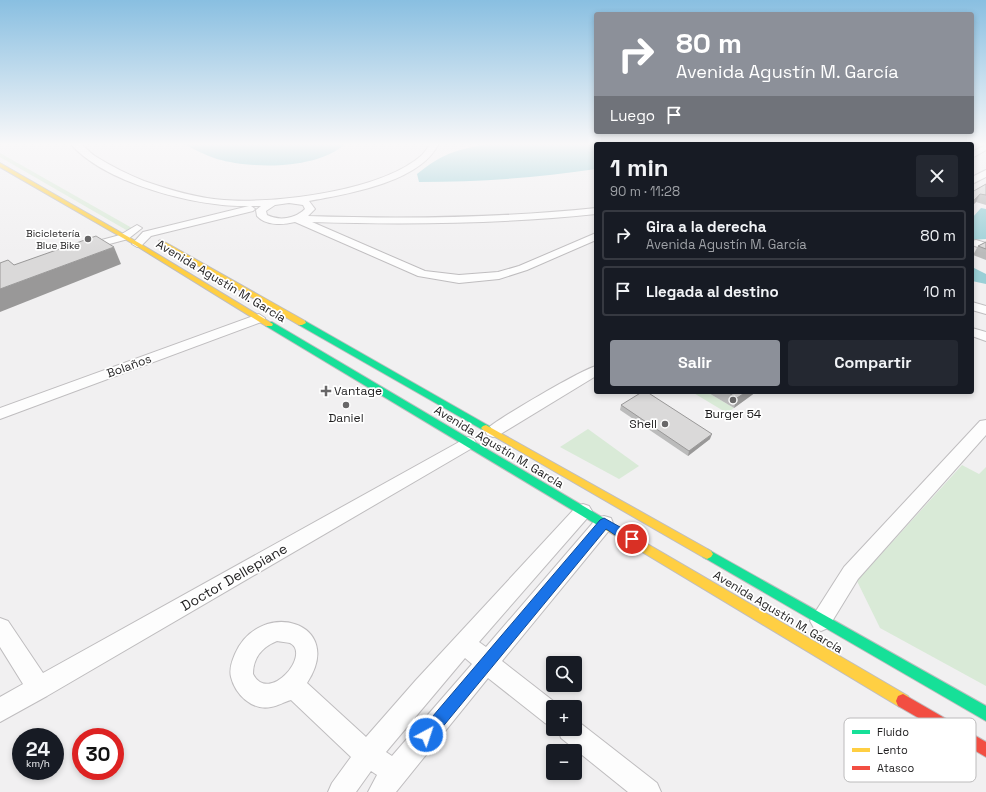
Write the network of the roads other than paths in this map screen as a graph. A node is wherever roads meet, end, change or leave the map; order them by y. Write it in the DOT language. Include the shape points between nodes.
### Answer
graph roads {
  1 [pos="26,180"];
  2 [pos="136,180"];
  3 [pos="381,180"];
  4 [pos="295,200"];
  5 [pos="272,203"];
  6 [pos="594,211"];
  7 [pos="265,218"];
  8 [pos="296,218"];
  9 [pos="339,220"];
  10 [pos="126,222"];
  11 [pos="191,227"];
  12 [pos="137,228"];
  13 [pos="323,230"];
  14 [pos="147,234"];
  15 [pos="124,237"];
  16 [pos="594,237"];
  17 [pos="159,240"];
  18 [pos="137,244"];
  19 [pos="77,251"];
  20 [pos="974,307"];
  21 [pos="986,310"];
  22 [pos="259,318"];
  23 [pos="974,333"];
  24 [pos="986,337"];
  25 [pos="594,371"];
  26 [pos="0,414"];
  27 [pos="986,425"];
  28 [pos="493,431"];
  29 [pos="468,443"];
  30 [pos="583,510"];
  31 [pos="604,523"];
  32 [pos="821,621"];
  33 [pos="0,628"];
  34 [pos="464,644"];
  35 [pos="488,662"];
  36 [pos="292,685"];
  37 [pos="39,688"];
  38 [pos="546,709"];
  39 [pos="0,710"];
  40 [pos="986,714"];
  41 [pos="932,718"];
  42 [pos="579,736"];
  43 [pos="976,744"];
  44 [pos="986,750"];
  45 [pos="367,755"];
  46 [pos="395,772"];
  47 [pos="341,792"];
  48 [pos="381,792"];
  49 [pos="648,792"];
  1 -- 15 [label="main road, Avenida Agustín M. García"];
  2 -- 5 [label="street" via="178,195 216,202"];
  3 -- 4 [label="street" via="333,194"];
  4 -- 5 [label="street"];
  4 -- 8 [label="street" via="307,203 310,209 303,216"];
  5 -- 7 [label="street" via="260,213"];
  5 -- 11 [label="street"];
  6 -- 9 [label="street" via="466,221"];
  7 -- 8 [label="street" via="279,221"];
  7 -- 11 [label="street"];
  8 -- 9 [label="street"];
  8 -- 13 [label="street"];
  9 -- 13 [label="street" via="325,224"];
  10 -- 12 [label="main road, Avenida Agustín M. García"];
  11 -- 14 [label="street"];
  11 -- 17 [label="street"];
  12 -- 14 [label="main road, Avenida Agustín M. García"];
  12 -- 15 [label="street"];
  13 -- 16 [label="street" via="422,274 459,279 499,275 522,268"];
  14 -- 17 [label="main road, Avenida Agustín M. García"];
  14 -- 18 [label="street"];
  15 -- 18 [label="main road, Avenida Agustín M. García"];
  15 -- 19 [label="street"];
  17 -- 28 [label="main road, Avenida Agustín M. García"];
  18 -- 22 [label="main road, Avenida Agustín M. García"];
  20 -- 21 [label="street"];
  22 -- 26 [label="street, Bolaños"];
  22 -- 29 [label="main road, Avenida Agustín M. García"];
  23 -- 24 [label="street"];
  25 -- 28 [label="street"];
  27 -- 32 [label="street" via="851,573"];
  28 -- 32 [label="main road, Avenida Agustín M. García"];
  29 -- 30 [label="main road, Avenida Agustín M. García"];
  29 -- 37 [label="street, Doctor Dellepiane"];
  30 -- 31 [label="main road, Avenida Agustín M. García"];
  30 -- 34 [label="street"];
  31 -- 35 [label="street"];
  31 -- 41 [label="main road, Avenida Agustín M. García"];
  32 -- 40 [label="main road, Avenida Agustín M. García"];
  33 -- 37 [label="street"];
  34 -- 35 [label="street"];
  34 -- 45 [label="street"];
  35 -- 38 [label="street"];
  35 -- 46 [label="street"];
  36 -- 45 [label="street"];
  37 -- 39 [label="street, Doctor Dellepiane"];
  42 -- 49 [label="street"];
  43 -- 44 [label="main road, Avenida Agustín M. García"];
  45 -- 46 [label="street"];
  45 -- 47 [label="street"];
  46 -- 48 [label="street"];
}
